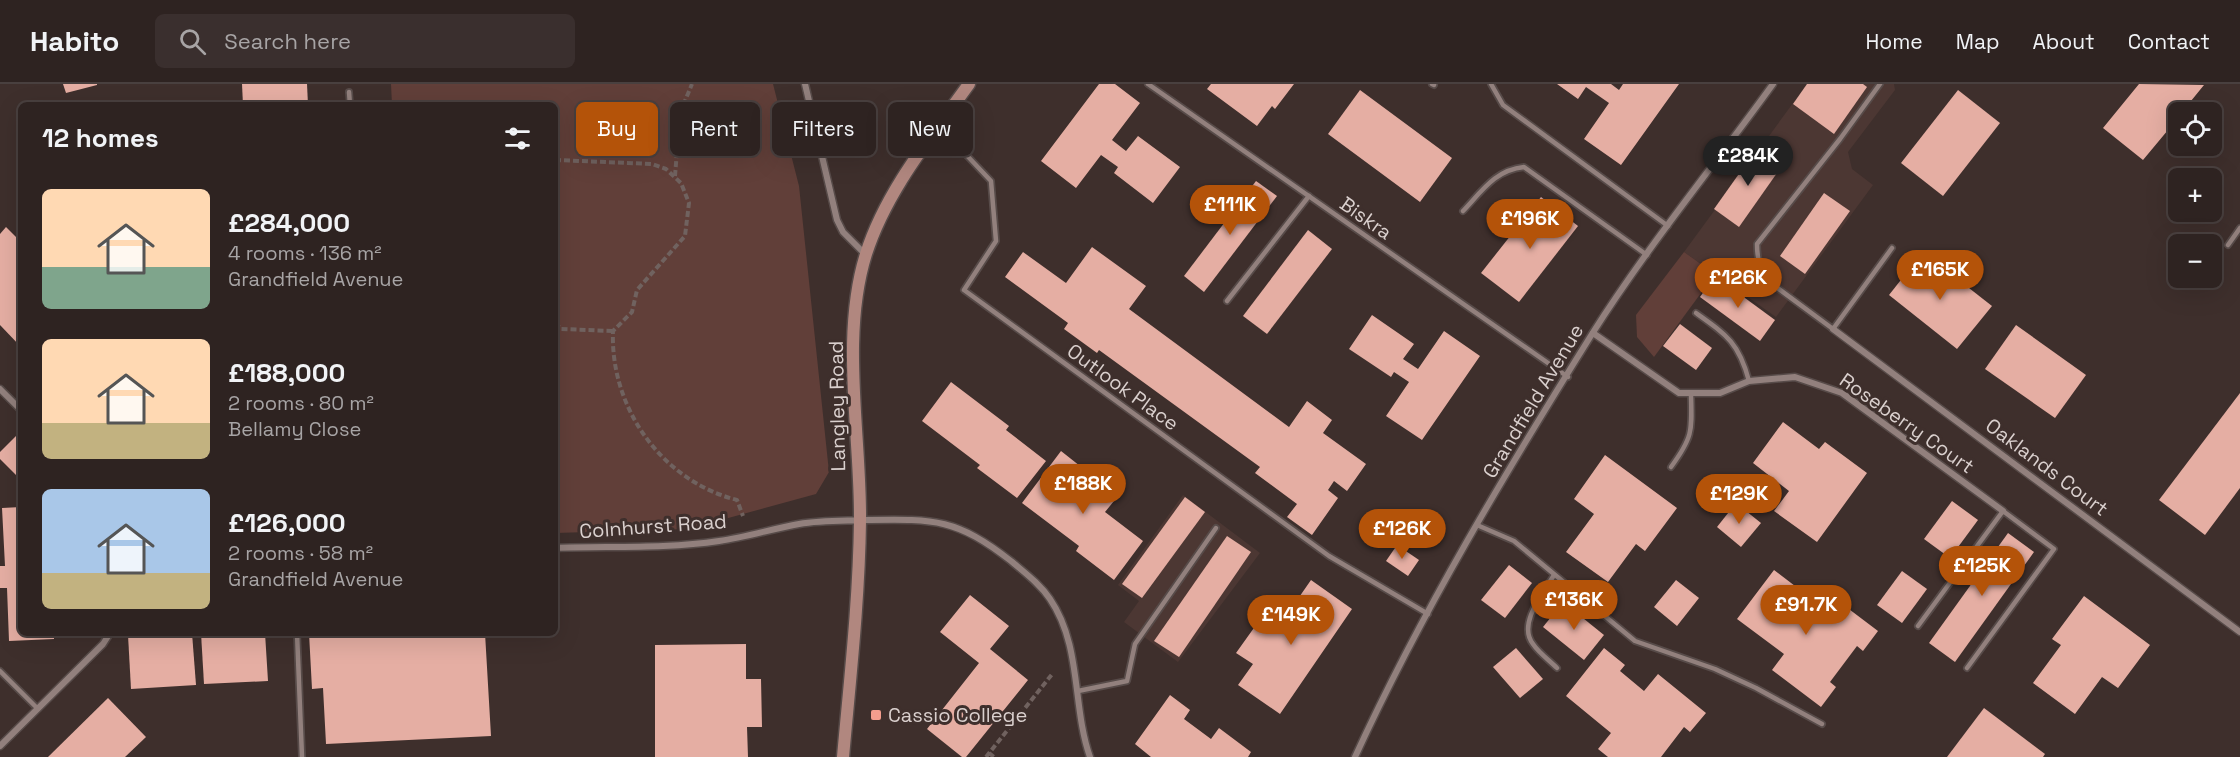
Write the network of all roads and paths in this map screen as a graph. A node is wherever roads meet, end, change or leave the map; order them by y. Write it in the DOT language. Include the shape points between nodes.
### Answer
graph roads {
  1 [pos="692,84"];
  2 [pos="805,84"];
  3 [pos="969,84"];
  4 [pos="1148,84"];
  5 [pos="1491,84"];
  6 [pos="1773,84"];
  7 [pos="1880,84"];
  8 [pos="349,92"];
  9 [pos="350,102"];
  10 [pos="956,102"];
  11 [pos="919,156"];
  12 [pos="967,156"];
  13 [pos="558,160"];
  14 [pos="675,177"];
  15 [pos="1308,196"];
  16 [pos="1463,211"];
  17 [pos="1668,226"];
  18 [pos="2240,228"];
  19 [pos="2228,245"];
  20 [pos="1892,248"];
  21 [pos="866,255"];
  22 [pos="1647,255"];
  23 [pos="1227,301"];
  24 [pos="1696,313"];
  25 [pos="558,326"];
  26 [pos="1833,329"];
  27 [pos="613,331"];
  28 [pos="1593,333"];
  29 [pos="1568,377"];
  30 [pos="1749,381"];
  31 [pos="0,389"];
  32 [pos="1690,395"];
  33 [pos="18,407"];
  34 [pos="1671,467"];
  35 [pos="2003,511"];
  36 [pos="860,520"];
  37 [pos="1477,525"];
  38 [pos="1216,528"];
  39 [pos="749,535"];
  40 [pos="558,548"];
  41 [pos="1554,575"];
  42 [pos="1428,614"];
  43 [pos="1918,626"];
  44 [pos="2240,632"];
  45 [pos="108,636"];
  46 [pos="297,636"];
  47 [pos="1073,665"];
  48 [pos="1557,668"];
  49 [pos="1967,668"];
  50 [pos="0,671"];
  51 [pos="1078,691"];
  52 [pos="38,709"];
  53 [pos="1822,724"];
  54 [pos="0,746"];
  55 [pos="988,755"];
  56 [pos="302,757"];
  57 [pos="843,757"];
  58 [pos="994,757"];
  59 [pos="1090,757"];
  60 [pos="1355,757"];
  1 -- 14 [label="path" via="680,113"];
  2 -- 21 [label="street" via="837,220 843,232"];
  3 -- 10 [label="street, Langley Road"];
  4 -- 15 [label="lane, Biskra"];
  5 -- 17 [label="lane" via="1503,105"];
  6 -- 17 [label="street, Grandfield Avenue"];
  7 -- 26 [label="lane" via="1757,244 1761,270 1768,281"];
  8 -- 9 [label="lane"];
  11 -- 21 [label="street, Langley Road" via="895,191"];
  12 -- 42 [label="lane, Outlook Place" via="991,181 996,242 964,290 1329,556"];
  13 -- 14 [label="path" via="651,164"];
  14 -- 27 [label="path" via="689,203 686,236 637,290 632,312"];
  15 -- 23 [label="lane"];
  15 -- 29 [label="lane, Biskra"];
  16 -- 22 [label="lane" via="1496,176 1524,168"];
  17 -- 22 [label="street, Grandfield Avenue"];
  18 -- 19 [label="lane"];
  20 -- 26 [label="lane"];
  21 -- 36 [label="street, Langley Road" via="855,328"];
  22 -- 28 [label="street, Grandfield Avenue"];
  24 -- 30 [label="lane" via="1737,346"];
  25 -- 27 [label="path"];
  26 -- 44 [label="street, Oaklands Court"];
  27 -- 39 [label="path" via="612,352 619,383 642,432 660,456 684,476 715,494 737,500"];
  28 -- 29 [label="street, Grandfield Avenue"];
  28 -- 32 [label="street, Roseberry Court" via="1665,385"];
  29 -- 37 [label="street, Grandfield Avenue"];
  30 -- 32 [label="street, Roseberry Court" via="1720,393"];
  30 -- 35 [label="street, Roseberry Court" via="1795,378 1842,393"];
  31 -- 33 [label="street"];
  32 -- 34 [label="lane" via="1688,444"];
  35 -- 43 [label="lane"];
  35 -- 49 [label="lane" via="2054,549"];
  36 -- 39 [label="street, Colnhurst Road" via="800,524"];
  36 -- 47 [label="street, Colnhurst Road" via="930,520 949,524 983,541 1034,580 1050,599 1062,621"];
  36 -- 57 [label="street, Langley Road"];
  37 -- 41 [label="lane" via="1514,541"];
  37 -- 42 [label="street, Grandfield Avenue"];
  38 -- 51 [label="lane" via="1135,644 1127,681"];
  39 -- 40 [label="street, Colnhurst Road" via="718,542"];
  41 -- 48 [label="lane" via="1530,617 1528,633 1531,643"];
  41 -- 53 [label="lane" via="1635,641 1736,678"];
  42 -- 60 [label="street, Grandfield Avenue"];
  45 -- 52 [label="street"];
  46 -- 56 [label="lane"];
  47 -- 51 [label="street, Colnhurst Road"];
  47 -- 55 [label="path" via="1056,668"];
  50 -- 52 [label="lane"];
  51 -- 59 [label="street, Colnhurst Road"];
  52 -- 54 [label="street"];
  55 -- 58 [label="path"];
}
